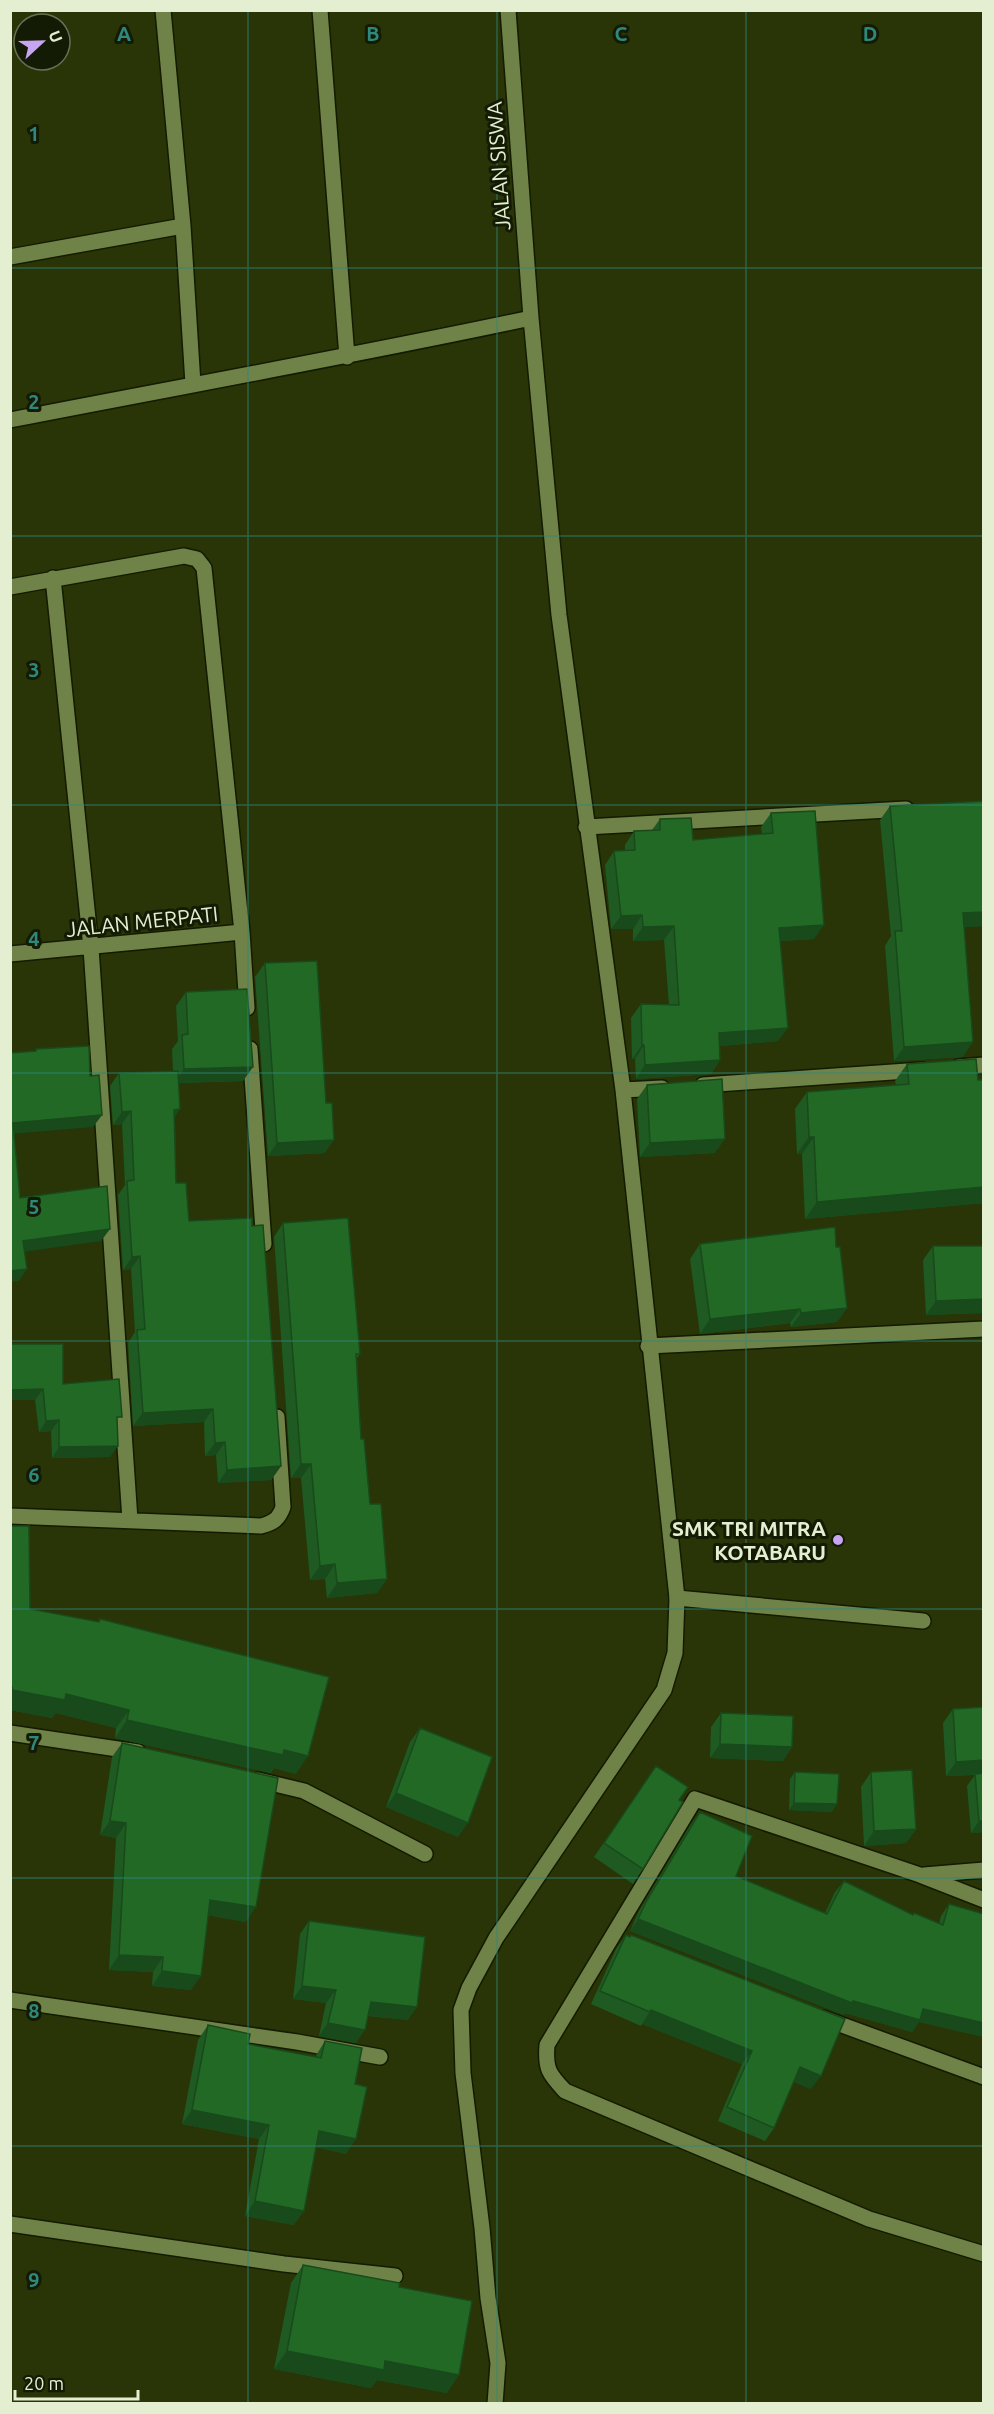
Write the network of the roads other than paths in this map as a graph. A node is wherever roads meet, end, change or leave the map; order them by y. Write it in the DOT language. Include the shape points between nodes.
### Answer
graph roads {
  1 [pos="163,10"];
  2 [pos="320,10"];
  3 [pos="508,10"];
  4 [pos="183,226"];
  5 [pos="10,257"];
  6 [pos="531,318"];
  7 [pos="347,357"];
  8 [pos="193,384"];
  9 [pos="10,420"];
  10 [pos="53,578"];
  11 [pos="10,587"];
  12 [pos="927,808"];
  13 [pos="586,827"];
  14 [pos="242,932"];
  15 [pos="91,948"];
  16 [pos="10,954"];
  17 [pos="984,1065"];
  18 [pos="623,1090"];
  19 [pos="266,1261"];
  20 [pos="984,1329"];
  21 [pos="648,1346"];
  22 [pos="276,1402"];
  23 [pos="10,1516"];
  24 [pos="130,1520"];
  25 [pos="677,1598"];
  26 [pos="923,1621"];
  27 [pos="10,1733"];
  28 [pos="153,1755"];
  29 [pos="246,1778"];
  30 [pos="425,1854"];
  31 [pos="984,1870"];
  32 [pos="920,1875"];
  33 [pos="984,1900"];
  34 [pos="10,2000"];
  35 [pos="813,2014"];
  36 [pos="380,2057"];
  37 [pos="984,2077"];
  38 [pos="10,2224"];
  39 [pos="984,2254"];
  40 [pos="395,2276"];
  41 [pos="495,2403"];
  1 -- 4 [label="street"];
  2 -- 7 [label="street"];
  3 -- 6 [label="street, JALAN SISWA"];
  4 -- 5 [label="street"];
  4 -- 8 [label="street"];
  6 -- 7 [label="street"];
  6 -- 13 [label="street, JALAN SISWA" via="559,615"];
  7 -- 8 [label="street"];
  8 -- 9 [label="street"];
  10 -- 11 [label="street"];
  10 -- 14 [label="street" via="184,556 197,559 204,568"];
  10 -- 15 [label="street"];
  12 -- 13 [label="street"];
  13 -- 18 [label="street, JALAN SISWA"];
  14 -- 15 [label="street, JALAN MERPATI"];
  14 -- 19 [label="street"];
  15 -- 16 [label="street, JALAN MERPATI"];
  15 -- 24 [label="street"];
  17 -- 18 [label="street"];
  18 -- 21 [label="street, JALAN SISWA"];
  20 -- 21 [label="street"];
  21 -- 25 [label="street, JALAN SISWA"];
  22 -- 24 [label="street" via="280,1516 261,1526"];
  23 -- 24 [label="street"];
  25 -- 26 [label="street"];
  25 -- 41 [label="street, JALAN SISWA" via="675,1653 664,1690 496,1938 461,2010 463,2073 498,2363"];
  27 -- 28 [label="street"];
  29 -- 30 [label="street" via="304,1791"];
  31 -- 32 [label="street"];
  32 -- 33 [label="street"];
  32 -- 39 [label="street" via="695,1800 620,1938 547,2045 546,2061 548,2071 565,2091 869,2219"];
  34 -- 36 [label="street"];
  35 -- 37 [label="street"];
  38 -- 40 [label="street"];
}
